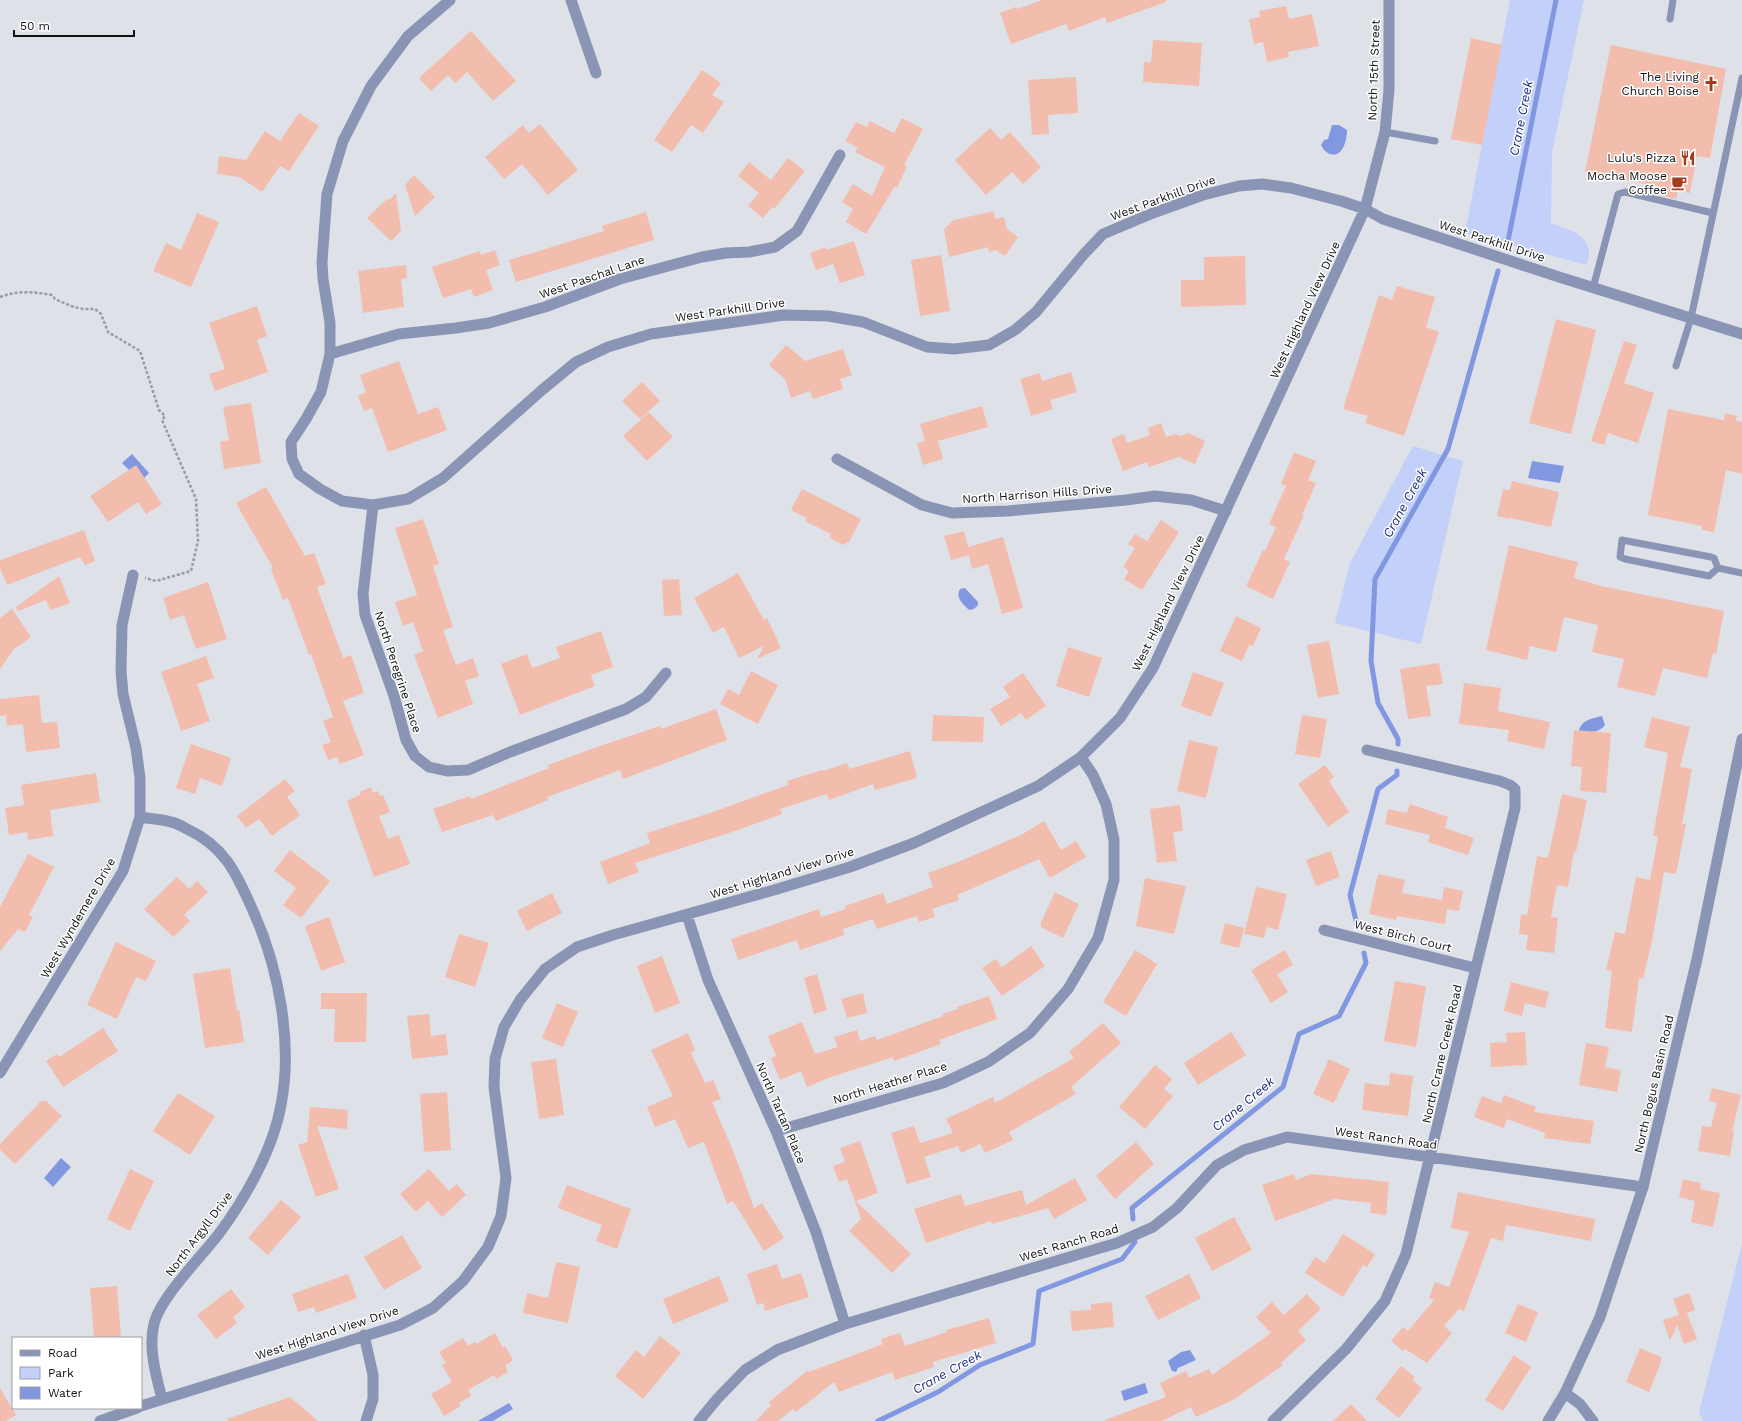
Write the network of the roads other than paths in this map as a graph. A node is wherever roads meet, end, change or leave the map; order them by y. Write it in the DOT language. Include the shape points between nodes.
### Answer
graph roads {
  1 [pos="450,0"];
  2 [pos="571,0"];
  3 [pos="1389,0"];
  4 [pos="1673,0"];
  5 [pos="1670,19"];
  6 [pos="596,73"];
  7 [pos="1742,78"];
  8 [pos="1385,132"];
  9 [pos="1435,142"];
  10 [pos="840,155"];
  11 [pos="1365,210"];
  12 [pos="1714,212"];
  13 [pos="1594,288"];
  14 [pos="1691,318"];
  15 [pos="1742,334"];
  16 [pos="330,354"];
  17 [pos="1676,366"];
  18 [pos="837,459"];
  19 [pos="373,505"];
  20 [pos="1226,511"];
  21 [pos="1718,568"];
  22 [pos="1742,573"];
  23 [pos="133,575"];
  24 [pos="666,673"];
  25 [pos="1742,739"];
  26 [pos="1367,750"];
  27 [pos="1081,757"];
  28 [pos="140,817"];
  29 [pos="687,915"];
  30 [pos="1324,930"];
  31 [pos="1475,968"];
  32 [pos="0,1073"];
  33 [pos="776,1131"];
  34 [pos="1431,1157"];
  35 [pos="1643,1187"];
  36 [pos="844,1324"];
  37 [pos="364,1336"];
  38 [pos="1565,1392"];
  39 [pos="162,1399"];
  40 [pos="142,1406"];
  41 [pos="134,1409"];
  42 [pos="100,1421"];
  43 [pos="366,1421"];
  44 [pos="699,1421"];
  45 [pos="1273,1421"];
  46 [pos="1548,1421"];
  47 [pos="1593,1421"];
  1 -- 16 [label="street, West Parkhill Drive" via="408,36 371,86 343,141 327,194 322,262 330,323"];
  2 -- 6 [label="street"];
  3 -- 8 [label="street, North 15th Street" via="1389,90"];
  4 -- 5 [label="lane"];
  7 -- 12 [label="lane"];
  8 -- 9 [label="lane"];
  8 -- 11 [label="street, North 15th Street"];
  10 -- 16 [label="street, West Paschal Lane" via="797,230 775,247 702,256 620,279 551,305 489,323 399,334"];
  11 -- 13 [label="street, West Parkhill Drive" via="1383,219"];
  11 -- 19 [label="street, West Parkhill Drive" via="1291,188 1262,184 1239,186 1160,210 1103,234 1036,312 1016,330 989,345 954,349 927,347 863,322 828,316 784,315 652,334 608,347 576,362 443,478 408,499"];
  11 -- 20 [label="street, West Highland View Drive"];
  12 -- 13 [label="lane" via="1621,192 1618,194"];
  12 -- 14 [label="lane"];
  13 -- 14 [label="street, West Parkhill Drive"];
  14 -- 15 [label="street, West Parkhill Drive"];
  14 -- 17 [label="lane"];
  16 -- 19 [label="street, West Parkhill Drive" via="321,392 291,442 292,459 299,474 320,489 342,501"];
  18 -- 20 [label="street, North Harrison Hills Drive" via="922,505 952,513 1016,510 1155,496 1192,500"];
  19 -- 24 [label="street, North Peregrine Place" via="363,594 365,615 394,696 406,740 415,756 429,767 447,771 468,770 626,709 646,697"];
  20 -- 27 [label="street, West Highland View Drive" via="1153,668 1120,718"];
  21 -- 21 [label="lane" via="1711,557 1622,540 1620,557 1709,576"];
  21 -- 22 [label="lane"];
  23 -- 28 [label="street, West Wyndemere Drive" via="122,625 122,694 137,756"];
  25 -- 35 [label="street, North Bogus Basin Road" via="1697,958"];
  26 -- 31 [label="street, North Crane Creek Road" via="1500,781 1515,789 1515,808"];
  27 -- 29 [label="street, West Highland View Drive" via="1038,786 914,843 850,866"];
  27 -- 33 [label="street, North Heather Place" via="1093,775 1106,804 1114,840 1114,880 1098,938 1068,989 1030,1032 988,1062 943,1082"];
  28 -- 32 [label="street, West Wyndemere Drive" via="123,871"];
  28 -- 39 [label="street, North Argyll Drive" via="172,822 197,833 220,850 238,877 258,922 270,959 280,1002 286,1057 281,1106 266,1156 246,1194 164,1302 154,1322 151,1339"];
  29 -- 33 [label="street, North Tartan Place" via="708,980"];
  29 -- 37 [label="street, West Highland View Drive" via="577,947 545,969 520,1000 504,1027 495,1059 494,1087 506,1178 501,1216 488,1247 463,1281 433,1308 400,1325"];
  30 -- 31 [label="street, West Birch Court"];
  31 -- 34 [label="street, North Crane Creek Road"];
  33 -- 36 [label="street, North Tartan Place" via="816,1232"];
  34 -- 35 [label="street, West Ranch Road"];
  34 -- 36 [label="street, West Ranch Road" via="1287,1137 1244,1150 1217,1165 1177,1208 1153,1227 1117,1243"];
  34 -- 45 [label="street, North Crane Creek Road" via="1406,1254 1385,1301 1346,1349"];
  35 -- 38 [label="street, North Bogus Basin Road" via="1600,1317"];
  36 -- 44 [label="street, West Ranch Road" via="777,1350 745,1370"];
  37 -- 39 [label="street, West Highland View Drive"];
  37 -- 43 [label="street" via="373,1375 373,1398"];
  38 -- 46 [label="street, North Bogus Basin Road"];
  38 -- 47 [label="street" via="1580,1404"];
  39 -- 40 [label="street, West Highland View Drive"];
  41 -- 42 [label="street"];
}
